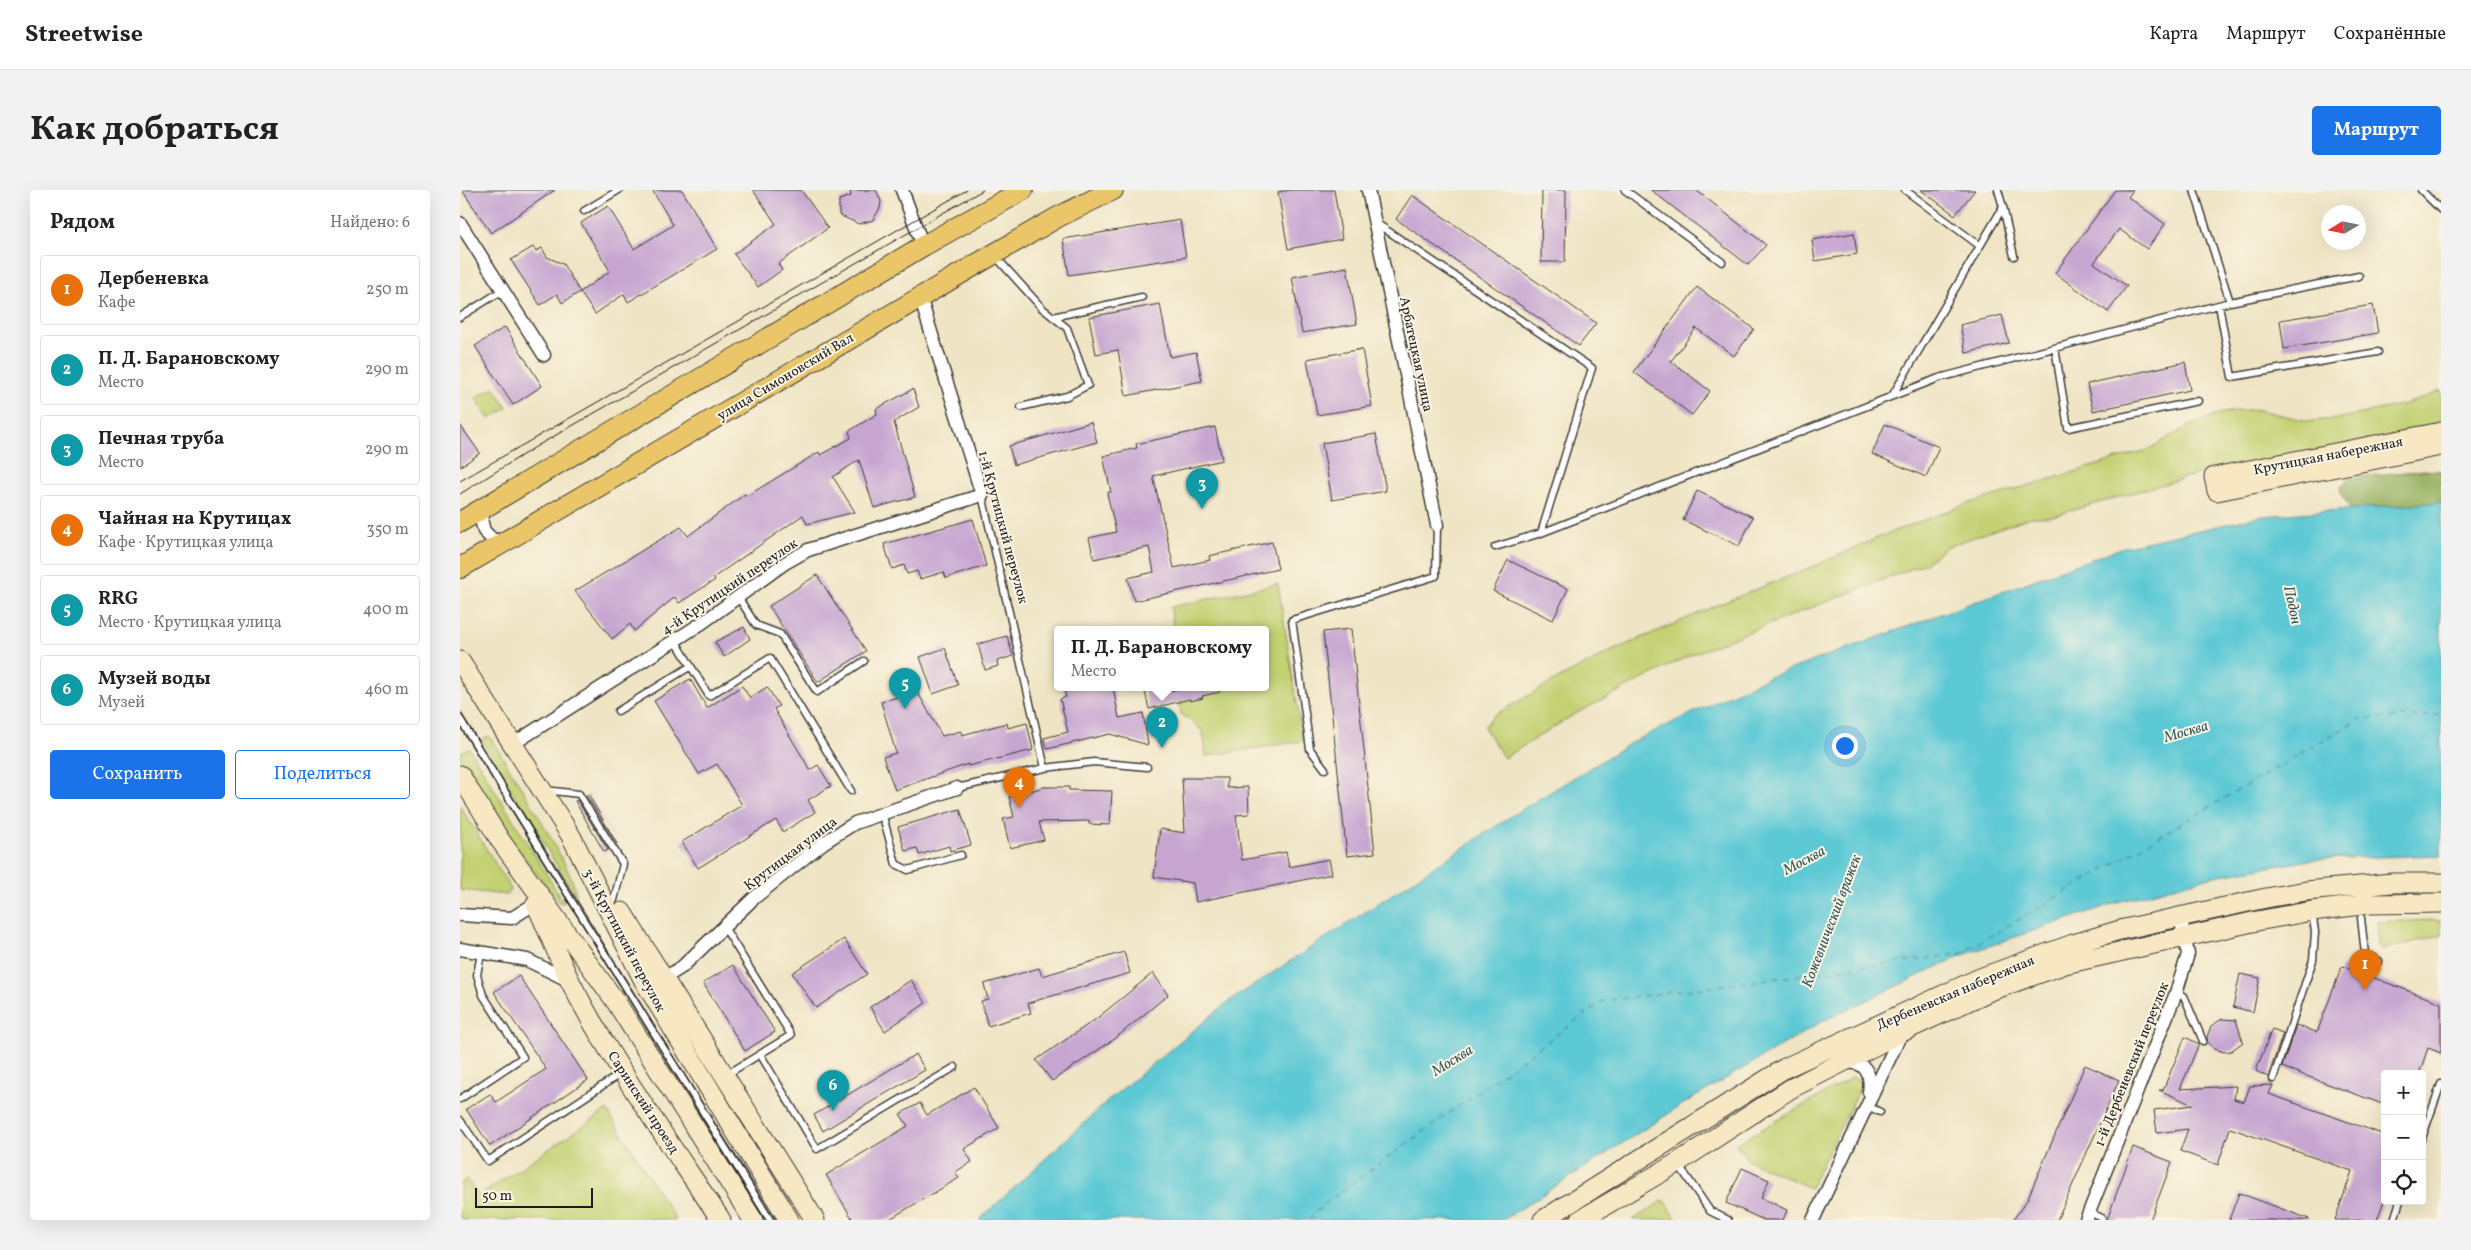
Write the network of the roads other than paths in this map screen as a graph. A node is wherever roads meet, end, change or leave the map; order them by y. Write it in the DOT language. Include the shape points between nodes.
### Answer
graph roads {
  1 [pos="619,190"];
  2 [pos="902,190"];
  3 [pos="1023,190"];
  4 [pos="1113,190"];
  5 [pos="1368,190"];
  6 [pos="1625,190"];
  7 [pos="1905,190"];
  8 [pos="1998,190"];
  9 [pos="2194,190"];
  10 [pos="2421,190"];
  11 [pos="2003,207"];
  12 [pos="584,210"];
  13 [pos="2441,210"];
  14 [pos="1374,221"];
  15 [pos="460,223"];
  16 [pos="924,246"];
  17 [pos="1980,246"];
  18 [pos="994,254"];
  19 [pos="2014,256"];
  20 [pos="1722,262"];
  21 [pos="2359,276"];
  22 [pos="503,290"];
  23 [pos="920,297"];
  24 [pos="1142,297"];
  25 [pos="2230,302"];
  26 [pos="2219,305"];
  27 [pos="460,317"];
  28 [pos="1053,317"];
  29 [pos="2055,348"];
  30 [pos="2378,352"];
  31 [pos="544,356"];
  32 [pos="1892,396"];
  33 [pos="2198,402"];
  34 [pos="1021,407"];
  35 [pos="2441,432"];
  36 [pos="2441,446"];
  37 [pos="2441,452"];
  38 [pos="2407,453"];
  39 [pos="982,494"];
  40 [pos="489,506"];
  41 [pos="460,522"];
  42 [pos="1437,525"];
  43 [pos="1541,533"];
  44 [pos="509,539"];
  45 [pos="1495,547"];
  46 [pos="460,568"];
  47 [pos="738,596"];
  48 [pos="675,640"];
  49 [pos="460,661"];
  50 [pos="864,661"];
  51 [pos="691,666"];
  52 [pos="618,712"];
  53 [pos="460,719"];
  54 [pos="513,744"];
  55 [pos="1147,767"];
  56 [pos="1045,768"];
  57 [pos="1324,769"];
  58 [pos="460,775"];
  59 [pos="957,788"];
  60 [pos="541,789"];
  61 [pos="851,791"];
  62 [pos="881,812"];
  63 [pos="571,836"];
  64 [pos="500,840"];
  65 [pos="961,855"];
  66 [pos="2441,883"];
  67 [pos="614,900"];
  68 [pos="536,903"];
  69 [pos="2441,903"];
  70 [pos="2312,911"];
  71 [pos="460,915"];
  72 [pos="2180,917"];
  73 [pos="2362,918"];
  74 [pos="724,927"];
  75 [pos="2185,937"];
  76 [pos="460,949"];
  77 [pos="481,953"];
  78 [pos="2379,961"];
  79 [pos="663,979"];
  80 [pos="570,981"];
  81 [pos="605,986"];
  82 [pos="2176,993"];
  83 [pos="622,998"];
  84 [pos="1914,1007"];
  85 [pos="588,1012"];
  86 [pos="1902,1032"];
  87 [pos="2204,1041"];
  88 [pos="760,1054"];
  89 [pos="1835,1066"];
  90 [pos="955,1067"];
  91 [pos="624,1072"];
  92 [pos="725,1076"];
  93 [pos="2273,1079"];
  94 [pos="2441,1084"];
  95 [pos="460,1099"];
  96 [pos="1866,1105"];
  97 [pos="1880,1112"];
  98 [pos="460,1120"];
  99 [pos="2426,1127"];
  100 [pos="1677,1163"];
  101 [pos="2399,1205"];
  102 [pos="2087,1216"];
  103 [pos="2102,1218"];
  104 [pos="721,1220"];
  105 [pos="753,1220"];
  106 [pos="770,1220"];
  107 [pos="790,1220"];
  108 [pos="815,1220"];
  109 [pos="1543,1220"];
  110 [pos="1580,1220"];
  111 [pos="1728,1220"];
  112 [pos="1813,1220"];
  113 [pos="2394,1220"];
  1 -- 12 [label="lane"];
  2 -- 16 [label="street"];
  3 -- 16 [label="main road"];
  4 -- 18 [label="main road, улица Симоновский Вал"];
  5 -- 14 [label="street, Арбатецкая улица"];
  6 -- 20 [label="lane"];
  7 -- 17 [label="lane"];
  8 -- 11 [label="lane"];
  9 -- 25 [label="lane"];
  10 -- 13 [label="lane"];
  11 -- 17 [label="lane"];
  11 -- 19 [label="lane"];
  14 -- 42 [label="street, Арбатецкая улица"];
  14 -- 43 [label="lane" via="1592,368"];
  15 -- 22 [label="street"];
  16 -- 40 [label="main road"];
  17 -- 32 [label="lane"];
  18 -- 23 [label="main road, улица Симоновский Вал"];
  18 -- 28 [label="lane"];
  21 -- 25 [label="lane"];
  22 -- 27 [label="lane"];
  22 -- 31 [label="street"];
  23 -- 39 [label="street, 1-й Крутицкий переулок"];
  23 -- 44 [label="main road, улица Симоновский Вал"];
  24 -- 28 [label="lane"];
  25 -- 26 [label="lane"];
  26 -- 29 [label="lane"];
  26 -- 30 [label="lane" via="2232,377"];
  28 -- 34 [label="lane" via="1067,328 1088,384 1067,396"];
  29 -- 32 [label="lane" via="1939,378"];
  29 -- 33 [label="lane" via="2068,428"];
  32 -- 43 [label="lane"];
  35 -- 38 [label="main road, Крутицкая набережная" via="2216,484"];
  36 -- 38 [label="main road, Крутицкая набережная"];
  37 -- 38 [label="lane"];
  39 -- 47 [label="street, 4-й Крутицкий переулок" via="808,550"];
  39 -- 56 [label="lane, 1-й Крутицкий переулок"];
  40 -- 41 [label="main road"];
  40 -- 44 [label="street" via="481,519 484,531 493,540"];
  42 -- 57 [label="lane" via="1436,576 1292,620 1310,749"];
  43 -- 45 [label="lane"];
  44 -- 46 [label="main road, улица Симоновский Вал"];
  47 -- 48 [label="street, 4-й Крутицкий переулок"];
  47 -- 50 [label="lane" via="756,625 780,634 817,692"];
  48 -- 51 [label="lane"];
  48 -- 54 [label="street, 4-й Крутицкий переулок"];
  49 -- 54 [label="main road, 3-й Крутицкий переулок"];
  51 -- 52 [label="lane"];
  51 -- 61 [label="lane" via="709,696 770,658"];
  53 -- 83 [label="lane"];
  54 -- 60 [label="main road, 3-й Крутицкий переулок"];
  55 -- 56 [label="lane" via="1094,762"];
  56 -- 59 [label="lane"];
  58 -- 64 [label="main road"];
  59 -- 62 [label="street, Крутицкая улица"];
  60 -- 63 [label="main road, 3-й Крутицкий переулок"];
  60 -- 67 [label="lane" via="579,794 623,864"];
  62 -- 65 [label="lane" via="896,864 908,870"];
  62 -- 74 [label="street, Крутицкая улица" via="854,823 823,843 754,898"];
  63 -- 67 [label="main road"];
  63 -- 107 [label="main road, 3-й Крутицкий переулок" via="644,981"];
  64 -- 68 [label="main road, Саринский проезд"];
  64 -- 81 [label="main road"];
  66 -- 72 [label="main road, Дербеневская набережная" via="2392,883 2306,891"];
  67 -- 79 [label="main road"];
  68 -- 71 [label="street" via="512,918"];
  68 -- 80 [label="main road, Саринский проезд"];
  69 -- 70 [label="main road, Дербеневская набережная" via="2370,904"];
  70 -- 75 [label="main road, Дербеневская набережная"];
  70 -- 93 [label="lane" via="2315,932 2313,960"];
  72 -- 75 [label="street, 1-й Дербеневский переулок"];
  72 -- 84 [label="main road, Дербеневская набережная" via="2073,944 1980,978"];
  73 -- 78 [label="lane" via="2365,954"];
  74 -- 79 [label="street, Крутицкая улица" via="682,967"];
  74 -- 88 [label="lane" via="791,1035"];
  75 -- 82 [label="street, 1-й Дербеневский переулок" via="2188,954"];
  75 -- 86 [label="main road, Дербеневская набережная" via="2064,964 1990,991"];
  76 -- 77 [label="street"];
  77 -- 80 [label="street" via="527,960"];
  77 -- 95 [label="lane" via="477,975 483,995 523,1057"];
  79 -- 92 [label="main road"];
  80 -- 85 [label="main road, Саринский проезд"];
  81 -- 83 [label="main road"];
  81 -- 85 [label="main road" via="595,990"];
  82 -- 87 [label="lane" via="2184,996"];
  82 -- 102 [label="street, 1-й Дербеневский переулок"];
  83 -- 105 [label="main road"];
  83 -- 106 [label="lane"];
  84 -- 86 [label="street"];
  84 -- 109 [label="main road, Дербеневская набережная" via="1786,1068"];
  85 -- 91 [label="main road, Саринский проезд"];
  86 -- 89 [label="main road, Дербеневская набережная"];
  86 -- 96 [label="street"];
  88 -- 90 [label="lane" via="817,1149"];
  88 -- 92 [label="lane"];
  89 -- 96 [label="street" via="1856,1064 1866,1070 1871,1080"];
  89 -- 100 [label="main road, Дербеневская набережная" via="1790,1089"];
  91 -- 98 [label="lane" via="488,1161"];
  91 -- 104 [label="main road, Саринский проезд"];
  92 -- 108 [label="main road"];
  94 -- 99 [label="lane"];
  96 -- 97 [label="lane"];
  96 -- 112 [label="street"];
  100 -- 110 [label="main road, Дербеневская набережная"];
  100 -- 111 [label="lane" via="1710,1211"];
  101 -- 113 [label="lane"];
  102 -- 103 [label="lane"];
}
